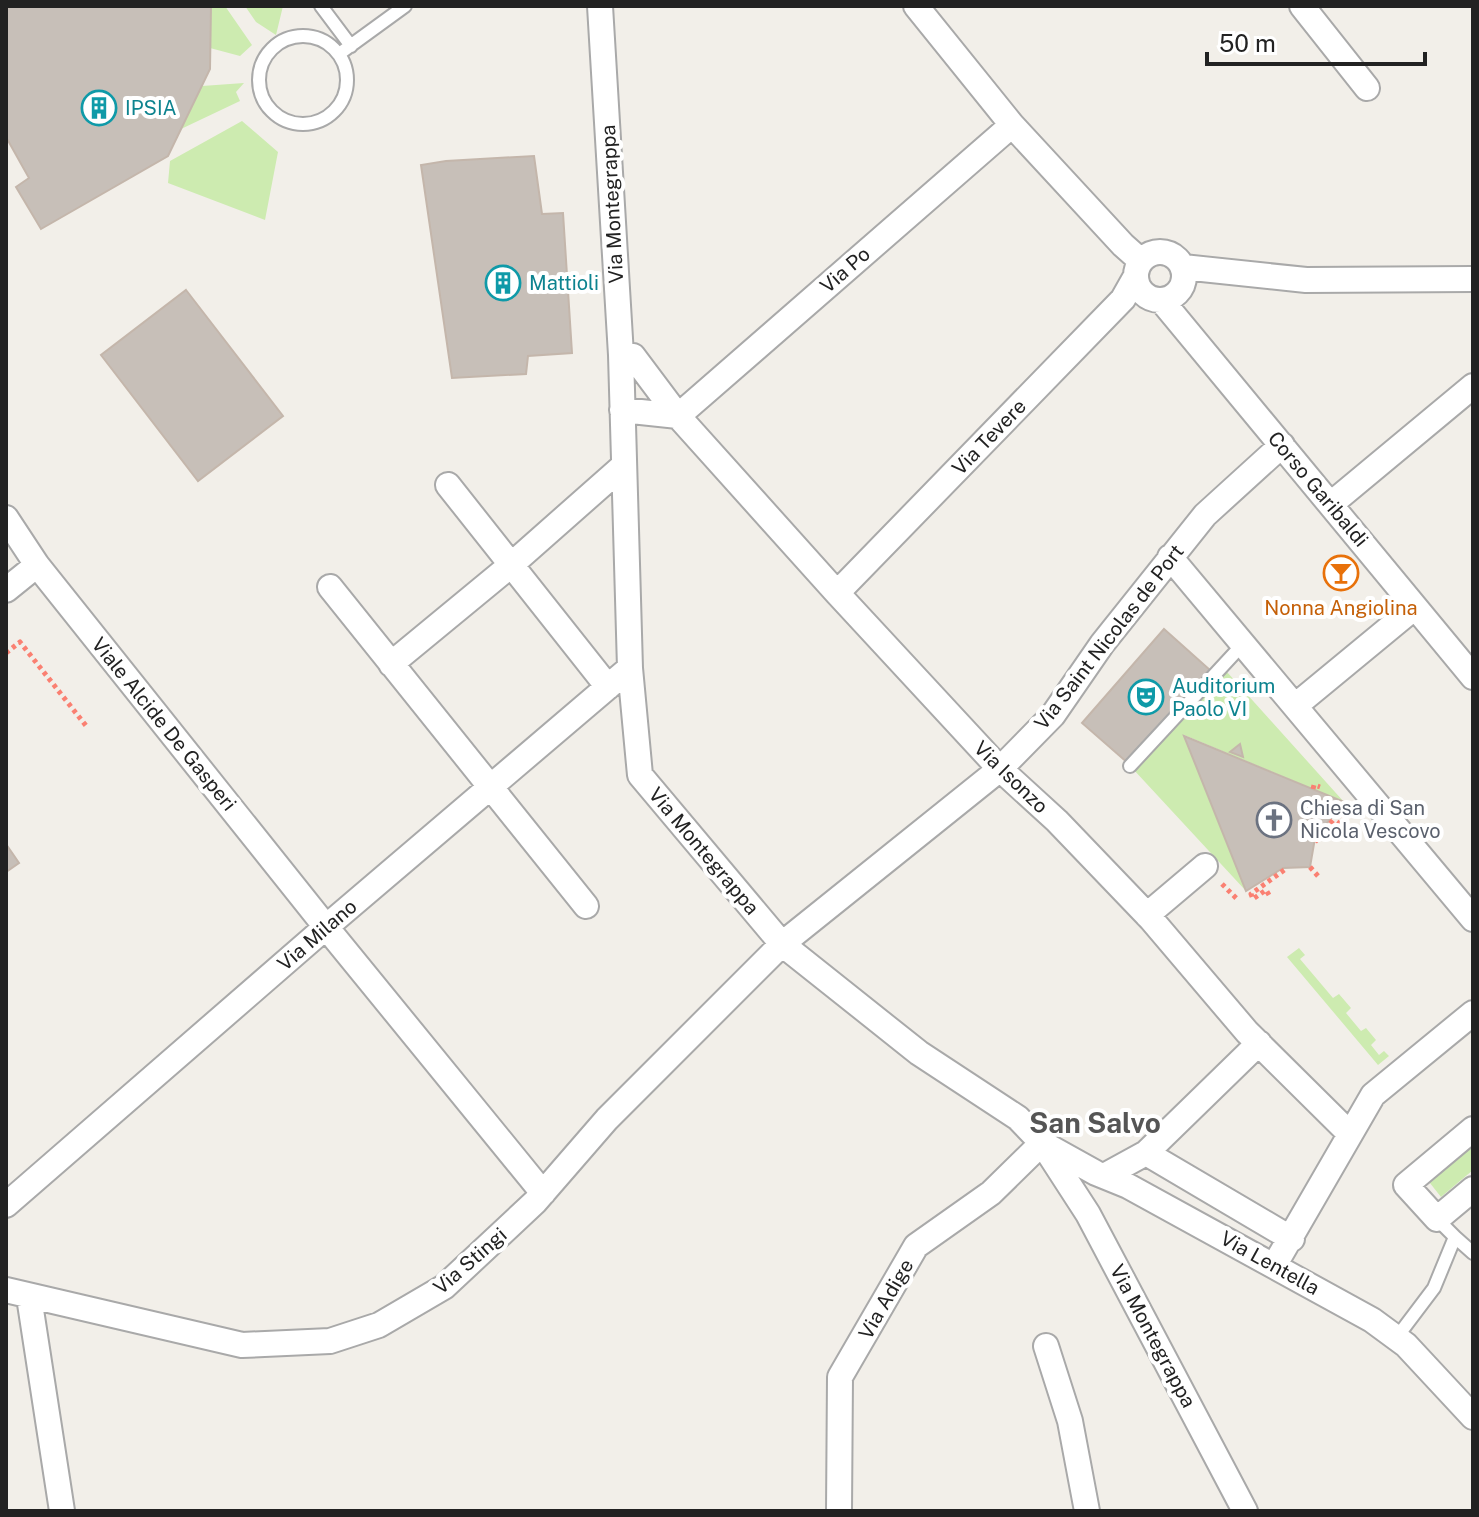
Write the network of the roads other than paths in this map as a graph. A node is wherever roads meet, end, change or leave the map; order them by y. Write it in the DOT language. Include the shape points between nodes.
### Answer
graph roads {
  1 [pos="321,6"];
  2 [pos="405,6"];
  3 [pos="600,6"];
  4 [pos="916,6"];
  5 [pos="1302,6"];
  6 [pos="351,46"];
  7 [pos="339,54"];
  8 [pos="1367,88"];
  9 [pos="1012,125"];
  10 [pos="1183,267"];
  11 [pos="1138,268"];
  12 [pos="1473,279"];
  13 [pos="1162,301"];
  14 [pos="621,355"];
  15 [pos="1473,386"];
  16 [pos="622,410"];
  17 [pos="678,416"];
  18 [pos="1282,445"];
  19 [pos="622,467"];
  20 [pos="448,485"];
  21 [pos="1331,504"];
  22 [pos="6,518"];
  23 [pos="1170,557"];
  24 [pos="37,565"];
  25 [pos="511,565"];
  26 [pos="330,587"];
  27 [pos="6,590"];
  28 [pos="837,593"];
  29 [pos="1415,607"];
  30 [pos="1243,644"];
  31 [pos="391,664"];
  32 [pos="630,668"];
  33 [pos="1473,677"];
  34 [pos="608,687"];
  35 [pos="1295,706"];
  36 [pos="1130,766"];
  37 [pos="1000,769"];
  38 [pos="491,787"];
  39 [pos="1205,866"];
  40 [pos="586,906"];
  41 [pos="1147,915"];
  42 [pos="1473,919"];
  43 [pos="326,927"];
  44 [pos="782,944"];
  45 [pos="1472,1016"];
  46 [pos="1259,1043"];
  47 [pos="1473,1129"];
  48 [pos="1349,1133"];
  49 [pos="1042,1143"];
  50 [pos="1146,1153"];
  51 [pos="1104,1176"];
  52 [pos="1473,1189"];
  53 [pos="543,1193"];
  54 [pos="6,1205"];
  55 [pos="1437,1219"];
  56 [pos="1455,1237"];
  57 [pos="1292,1239"];
  58 [pos="1473,1253"];
  59 [pos="1274,1266"];
  60 [pos="17,1293"];
  61 [pos="1397,1337"];
  62 [pos="1046,1346"];
  63 [pos="1473,1417"];
  64 [pos="62,1511"];
  65 [pos="839,1511"];
  66 [pos="1087,1511"];
  67 [pos="1245,1511"];
  1 -- 6 [label="lane"];
  2 -- 6 [label="lane"];
  3 -- 14 [label="street, Via Montegrappa"];
  4 -- 9 [label="street"];
  5 -- 8 [label="street"];
  6 -- 7 [label="lane"];
  7 -- 7 [label="lane" via="347,83 335,110 309,124 280,118 268,108 258,82 266,55 276,44 302,35 329,44"];
  9 -- 11 [label="street"];
  9 -- 17 [label="street, Via Po"];
  10 -- 11 [label="street" via="1174,256 1153,253"];
  10 -- 12 [label="street" via="1306,280"];
  10 -- 13 [label="street" via="1181,290"];
  11 -- 13 [label="street" via="1141,291"];
  11 -- 28 [label="street, Via Tevere" via="1123,299"];
  13 -- 18 [label="street, Corso Garibaldi"];
  14 -- 16 [label="street, Via Montegrappa"];
  14 -- 17 [label="street, Via Isonzo" via="633,356"];
  15 -- 21 [label="street"];
  16 -- 17 [label="street"];
  16 -- 19 [label="street, Via Montegrappa"];
  17 -- 28 [label="street, Via Isonzo"];
  18 -- 21 [label="street, Corso Garibaldi"];
  18 -- 23 [label="street, Via Saint Nicolas de Port" via="1205,515"];
  19 -- 25 [label="street"];
  19 -- 32 [label="street, Via Montegrappa"];
  20 -- 25 [label="street"];
  21 -- 29 [label="street, Corso Garibaldi"];
  22 -- 24 [label="street, Viale Alcide De Gasperi"];
  23 -- 30 [label="street"];
  23 -- 37 [label="street, Via Saint Nicolas de Port" via="1053,715"];
  24 -- 27 [label="street"];
  24 -- 43 [label="street, Viale Alcide De Gasperi"];
  25 -- 31 [label="street"];
  25 -- 34 [label="street"];
  26 -- 31 [label="street"];
  28 -- 37 [label="street, Via Isonzo"];
  29 -- 33 [label="street, Corso Garibaldi"];
  29 -- 35 [label="street"];
  30 -- 35 [label="street"];
  30 -- 36 [label="lane"];
  31 -- 38 [label="street"];
  32 -- 34 [label="street, Via Milano"];
  32 -- 44 [label="street, Via Montegrappa" via="640,775"];
  34 -- 38 [label="street, Via Milano"];
  35 -- 42 [label="street"];
  37 -- 41 [label="street, Via Isonzo"];
  37 -- 44 [label="street, Via Saint Nicolas de Port"];
  38 -- 40 [label="street"];
  38 -- 43 [label="street, Via Milano"];
  39 -- 41 [label="street"];
  41 -- 46 [label="street, Via Isonzo"];
  43 -- 53 [label="street, Viale Alcide De Gasperi"];
  43 -- 54 [label="street, Via Milano"];
  44 -- 49 [label="street, Via Montegrappa" via="919,1053 1018,1118"];
  44 -- 53 [label="street, Via Stingi" via="607,1119"];
  45 -- 48 [label="street" via="1373,1095"];
  46 -- 48 [label="street, Via Isonzo"];
  46 -- 50 [label="street"];
  47 -- 55 [label="street" via="1406,1185"];
  48 -- 57 [label="street"];
  49 -- 51 [label="street, Via Lentella"];
  49 -- 65 [label="street, Via Adige" via="991,1193 916,1246 840,1377"];
  49 -- 67 [label="street, Via Montegrappa" via="1088,1214"];
  50 -- 51 [label="street"];
  50 -- 57 [label="street"];
  51 -- 59 [label="street, Via Lentella"];
  52 -- 55 [label="street"];
  53 -- 60 [label="street, Via Stingi" via="444,1287 379,1325 330,1341 242,1345"];
  55 -- 56 [label="lane"];
  56 -- 58 [label="lane"];
  56 -- 61 [label="lane" via="1434,1288"];
  57 -- 59 [label="street"];
  59 -- 61 [label="street, Via Lentella"];
  60 -- 64 [label="street"];
  61 -- 63 [label="street, Via Lentella"];
  62 -- 66 [label="street" via="1070,1421"];
}
